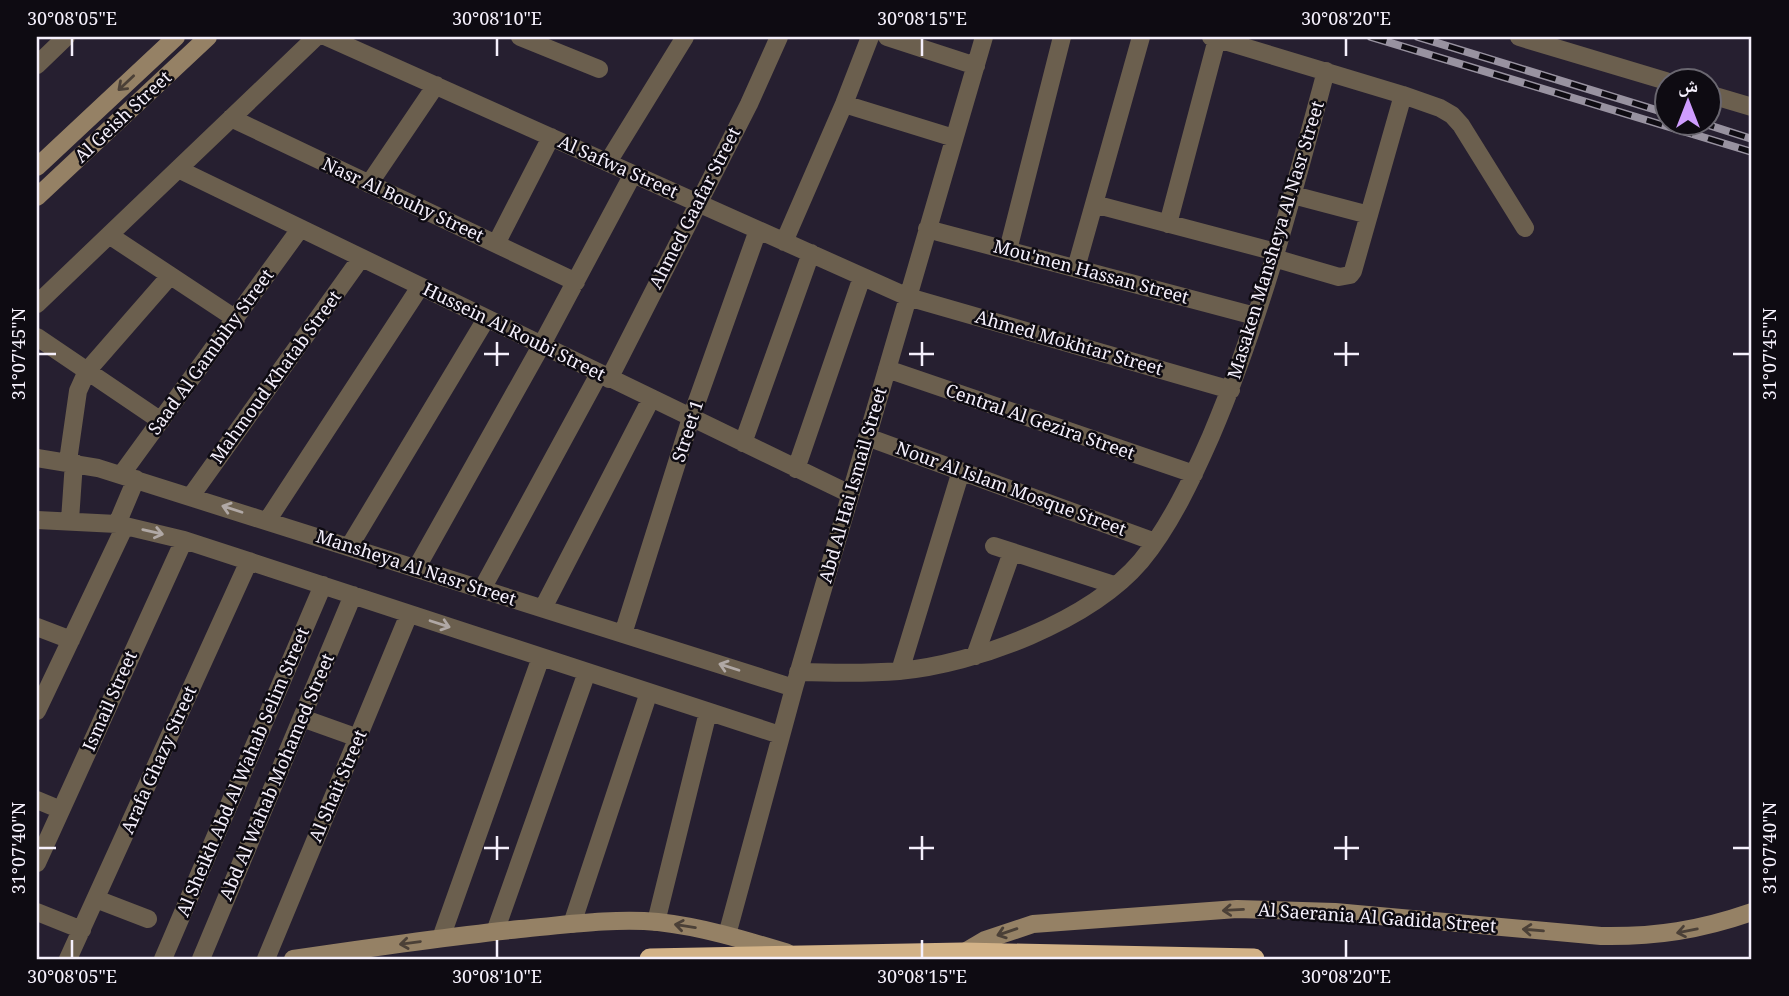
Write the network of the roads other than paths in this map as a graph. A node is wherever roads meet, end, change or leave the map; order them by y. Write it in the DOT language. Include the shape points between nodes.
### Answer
graph roads {
  1 [pos="66,37"];
  2 [pos="176,37"];
  3 [pos="208,37"];
  4 [pos="316,37"];
  5 [pos="327,37"];
  6 [pos="520,37"];
  7 [pos="685,37"];
  8 [pos="779,37"];
  9 [pos="870,37"];
  10 [pos="887,37"];
  11 [pos="984,37"];
  12 [pos="1062,37"];
  13 [pos="1141,37"];
  14 [pos="1519,37"];
  15 [pos="1214,38"];
  16 [pos="37,65"];
  17 [pos="976,66"];
  18 [pos="599,69"];
  19 [pos="1326,71"];
  20 [pos="1652,77"];
  21 [pos="436,85"];
  22 [pos="1403,95"];
  23 [pos="1722,98"];
  24 [pos="844,104"];
  25 [pos="1752,107"];
  26 [pos="231,118"];
  27 [pos="551,137"];
  28 [pos="954,138"];
  29 [pos="608,162"];
  30 [pos="37,167"];
  31 [pos="178,169"];
  32 [pos="633,174"];
  33 [pos="369,184"];
  34 [pos="1293,195"];
  35 [pos="37,197"];
  36 [pos="697,202"];
  37 [pos="1094,204"];
  38 [pos="1369,215"];
  39 [pos="1168,224"];
  40 [pos="1524,228"];
  41 [pos="300,229"];
  42 [pos="927,229"];
  43 [pos="758,230"];
  44 [pos="109,235"];
  45 [pos="784,242"];
  46 [pos="496,244"];
  47 [pos="1008,250"];
  48 [pos="811,253"];
  49 [pos="1275,255"];
  50 [pos="361,258"];
  51 [pos="1076,268"];
  52 [pos="170,276"];
  53 [pos="862,277"];
  54 [pos="576,282"];
  55 [pos="420,286"];
  56 [pos="908,297"];
  57 [pos="37,304"];
  58 [pos="1255,316"];
  59 [pos="486,318"];
  60 [pos="236,319"];
  61 [pos="37,337"];
  62 [pos="541,346"];
  63 [pos="887,369"];
  64 [pos="87,371"];
  65 [pos="604,376"];
  66 [pos="1230,390"];
  67 [pos="651,399"];
  68 [pos="691,418"];
  69 [pos="161,421"];
  70 [pos="867,437"];
  71 [pos="743,443"];
  72 [pos="37,458"];
  73 [pos="71,462"];
  74 [pos="796,469"];
  75 [pos="961,471"];
  76 [pos="1194,474"];
  77 [pos="129,477"];
  78 [pos="850,494"];
  79 [pos="191,496"];
  80 [pos="70,520"];
  81 [pos="267,521"];
  82 [pos="38,524"];
  83 [pos="121,525"];
  84 [pos="184,540"];
  85 [pos="1155,542"];
  86 [pos="994,546"];
  87 [pos="349,547"];
  88 [pos="1012,552"];
  89 [pos="249,561"];
  90 [pos="417,568"];
  91 [pos="1114,584"];
  92 [pos="323,585"];
  93 [pos="482,589"];
  94 [pos="354,595"];
  95 [pos="543,608"];
  96 [pos="409,614"];
  97 [pos="37,626"];
  98 [pos="623,634"];
  99 [pos="71,640"];
  100 [pos="975,656"];
  101 [pos="541,657"];
  102 [pos="900,671"];
  103 [pos="587,672"];
  104 [pos="796,680"];
  105 [pos="649,692"];
  106 [pos="38,705"];
  107 [pos="708,712"];
  108 [pos="302,718"];
  109 [pos="780,735"];
  110 [pos="358,738"];
  111 [pos="37,800"];
  112 [pos="61,810"];
  113 [pos="37,863"];
  114 [pos="96,899"];
  115 [pos="37,912"];
  116 [pos="1752,912"];
  117 [pos="148,919"];
  118 [pos="656,922"];
  119 [pos="572,924"];
  120 [pos="82,930"];
  121 [pos="495,932"];
  122 [pos="727,935"];
  123 [pos="441,938"];
  124 [pos="962,953"];
  125 [pos="798,956"];
  126 [pos="68,959"];
  127 [pos="163,959"];
  128 [pos="201,959"];
  129 [pos="266,959"];
  130 [pos="293,959"];
  131 [pos="650,959"];
  132 [pos="1254,959"];
  1 -- 16 [label="street"];
  2 -- 30 [label="main road, Al Geish Street, one-way"];
  3 -- 35 [label="main road, Al Geish Street"];
  4 -- 26 [label="street"];
  5 -- 21 [label="street, Al Safwa Street"];
  6 -- 18 [label="street"];
  7 -- 29 [label="street"];
  8 -- 36 [label="street, Ahmed Gaafar Street"];
  9 -- 24 [label="street"];
  10 -- 17 [label="street"];
  11 -- 17 [label="street, Abd Al Hai Ismail Street"];
  12 -- 47 [label="street"];
  13 -- 37 [label="street"];
  14 -- 20 [label="street"];
  15 -- 19 [label="street"];
  15 -- 39 [label="street"];
  17 -- 28 [label="street, Abd Al Hai Ismail Street"];
  19 -- 22 [label="street"];
  19 -- 34 [label="street, Masaken Mansheya Al Nasr Street"];
  21 -- 27 [label="street, Al Safwa Street"];
  21 -- 33 [label="street"];
  22 -- 38 [label="street"];
  22 -- 40 [label="street" via="1440,108 1457,120"];
  23 -- 25 [label="street"];
  24 -- 28 [label="street"];
  24 -- 45 [label="street"];
  26 -- 31 [label="street"];
  26 -- 33 [label="street, Nasr Al Bouhy Street"];
  27 -- 29 [label="street, Al Safwa Street"];
  27 -- 46 [label="street"];
  28 -- 42 [label="street, Abd Al Hai Ismail Street"];
  29 -- 32 [label="street, Al Safwa Street"];
  31 -- 41 [label="street, Hussein Al Roubi Street"];
  31 -- 44 [label="street"];
  32 -- 36 [label="street, Al Safwa Street"];
  32 -- 54 [label="street"];
  33 -- 46 [label="street, Nasr Al Bouhy Street"];
  34 -- 38 [label="street"];
  34 -- 49 [label="street, Masaken Mansheya Al Nasr Street"];
  36 -- 43 [label="street, Al Safwa Street"];
  36 -- 65 [label="street, Ahmed Gaafar Street"];
  37 -- 39 [label="street"];
  37 -- 51 [label="street"];
  38 -- 49 [label="street" via="1350,275 1339,277"];
  39 -- 49 [label="street"];
  41 -- 50 [label="street, Hussein Al Roubi Street"];
  41 -- 60 [label="street, Saad Al Gambihy Street"];
  42 -- 47 [label="street, Mou'men Hassan Street"];
  42 -- 56 [label="street, Abd Al Hai Ismail Street"];
  43 -- 45 [label="street, Al Safwa Street"];
  43 -- 68 [label="street, Street 1"];
  44 -- 52 [label="street"];
  44 -- 57 [label="street"];
  45 -- 48 [label="street, Al Safwa Street"];
  46 -- 54 [label="street, Nasr Al Bouhy Street"];
  47 -- 51 [label="street, Mou'men Hassan Street"];
  48 -- 53 [label="street, Al Safwa Street"];
  48 -- 71 [label="street"];
  49 -- 58 [label="street, Masaken Mansheya Al Nasr Street"];
  50 -- 55 [label="street, Hussein Al Roubi Street"];
  50 -- 79 [label="street, Mahmoud Khatab Street"];
  51 -- 58 [label="street, Mou'men Hassan Street"];
  52 -- 60 [label="street"];
  52 -- 64 [label="street"];
  53 -- 56 [label="street, Al Safwa Street"];
  53 -- 74 [label="street"];
  54 -- 62 [label="street"];
  55 -- 59 [label="street, Hussein Al Roubi Street"];
  55 -- 81 [label="street"];
  56 -- 63 [label="street, Abd Al Hai Ismail Street"];
  56 -- 66 [label="street, Ahmed Mokhtar Street"];
  58 -- 66 [label="street, Masaken Mansheya Al Nasr Street"];
  59 -- 62 [label="street, Hussein Al Roubi Street"];
  59 -- 87 [label="street"];
  60 -- 69 [label="street, Saad Al Gambihy Street"];
  61 -- 64 [label="street"];
  62 -- 65 [label="street, Hussein Al Roubi Street"];
  62 -- 90 [label="street"];
  63 -- 70 [label="street, Abd Al Hai Ismail Street"];
  63 -- 76 [label="street, Central Al Gezira Street"];
  64 -- 69 [label="street"];
  64 -- 73 [label="street" via="78,391"];
  65 -- 67 [label="street, Hussein Al Roubi Street"];
  65 -- 93 [label="street, Ahmed Gaafar Street"];
  66 -- 76 [label="street, Masaken Mansheya Al Nasr Street"];
  67 -- 68 [label="street, Hussein Al Roubi Street"];
  67 -- 95 [label="street"];
  68 -- 71 [label="street, Hussein Al Roubi Street"];
  68 -- 98 [label="street, Street 1"];
  69 -- 77 [label="street, Saad Al Gambihy Street"];
  70 -- 75 [label="street, Nour Al Islam Mosque Street"];
  70 -- 78 [label="street, Abd Al Hai Ismail Street"];
  71 -- 74 [label="street, Hussein Al Roubi Street"];
  72 -- 73 [label="street, Mansheya Al Nasr Street"];
  73 -- 77 [label="street, Mansheya Al Nasr Street"];
  73 -- 80 [label="street"];
  74 -- 78 [label="street, Hussein Al Roubi Street"];
  75 -- 85 [label="street, Nour Al Islam Mosque Street"];
  75 -- 102 [label="street"];
  76 -- 85 [label="street, Masaken Mansheya Al Nasr Street"];
  77 -- 79 [label="street, Mansheya Al Nasr Street"];
  77 -- 83 [label="street, Saad Al Gambihy Street"];
  78 -- 104 [label="street, Abd Al Hai Ismail Street"];
  81 -- 79 [label="street, Mansheya Al Nasr Street, one-way"];
  80 -- 82 [label="street"];
  80 -- 83 [label="street"];
  81 -- 87 [label="street, Mansheya Al Nasr Street"];
  83 -- 84 [label="street, one-way"];
  83 -- 99 [label="street, Saad Al Gambihy Street"];
  84 -- 89 [label="street"];
  84 -- 112 [label="street, Ismail Street"];
  85 -- 91 [label="street, Masaken Mansheya Al Nasr Street"];
  86 -- 88 [label="street"];
  87 -- 90 [label="street, Mansheya Al Nasr Street"];
  88 -- 91 [label="street"];
  88 -- 100 [label="street"];
  89 -- 92 [label="street"];
  89 -- 114 [label="street, Arafa Ghazy Street"];
  90 -- 93 [label="street, Mansheya Al Nasr Street"];
  91 -- 100 [label="street, Masaken Mansheya Al Nasr Street" via="1054,624"];
  92 -- 94 [label="street"];
  92 -- 127 [label="street, Al Sheikh Abd Al Wahab Selim Street"];
  93 -- 95 [label="street, Mansheya Al Nasr Street"];
  94 -- 96 [label="street"];
  94 -- 108 [label="street, Abd Al Wahab Mohamed Street"];
  95 -- 98 [label="street, Mansheya Al Nasr Street"];
  96 -- 101 [label="street, one-way"];
  96 -- 110 [label="street, Al Shait Street"];
  97 -- 99 [label="street"];
  104 -- 98 [label="street, Mansheya Al Nasr Street, one-way"];
  99 -- 106 [label="street, Saad Al Gambihy Street"];
  100 -- 102 [label="street, Masaken Mansheya Al Nasr Street"];
  101 -- 103 [label="street"];
  101 -- 123 [label="street"];
  102 -- 104 [label="street, Masaken Mansheya Al Nasr Street"];
  103 -- 105 [label="street"];
  103 -- 121 [label="street"];
  104 -- 109 [label="street, Abd Al Hai Ismail Street"];
  105 -- 107 [label="street"];
  105 -- 119 [label="street"];
  107 -- 109 [label="street"];
  107 -- 118 [label="street"];
  108 -- 110 [label="street"];
  108 -- 128 [label="street, Abd Al Wahab Mohamed Street"];
  109 -- 122 [label="street, Abd Al Hai Ismail Street"];
  110 -- 129 [label="street, Al Shait Street"];
  111 -- 112 [label="street"];
  112 -- 113 [label="street, Ismail Street"];
  114 -- 117 [label="street"];
  114 -- 120 [label="street, Arafa Ghazy Street"];
  115 -- 120 [label="street"];
  116 -- 124 [label="main road, Al Saerania Al Gadida Street, one-way" via="1717,925 1640,937 1335,912 1237,909 1033,924 996,935"];
  118 -- 119 [label="main road"];
  122 -- 118 [label="main road, one-way"];
  119 -- 121 [label="main road"];
  120 -- 126 [label="street, Arafa Ghazy Street"];
  121 -- 123 [label="main road"];
  122 -- 125 [label="main road"];
  123 -- 130 [label="main road, one-way"];
  124 -- 125 [label="highway"];
  124 -- 132 [label="highway"];
  125 -- 131 [label="highway"];
}
